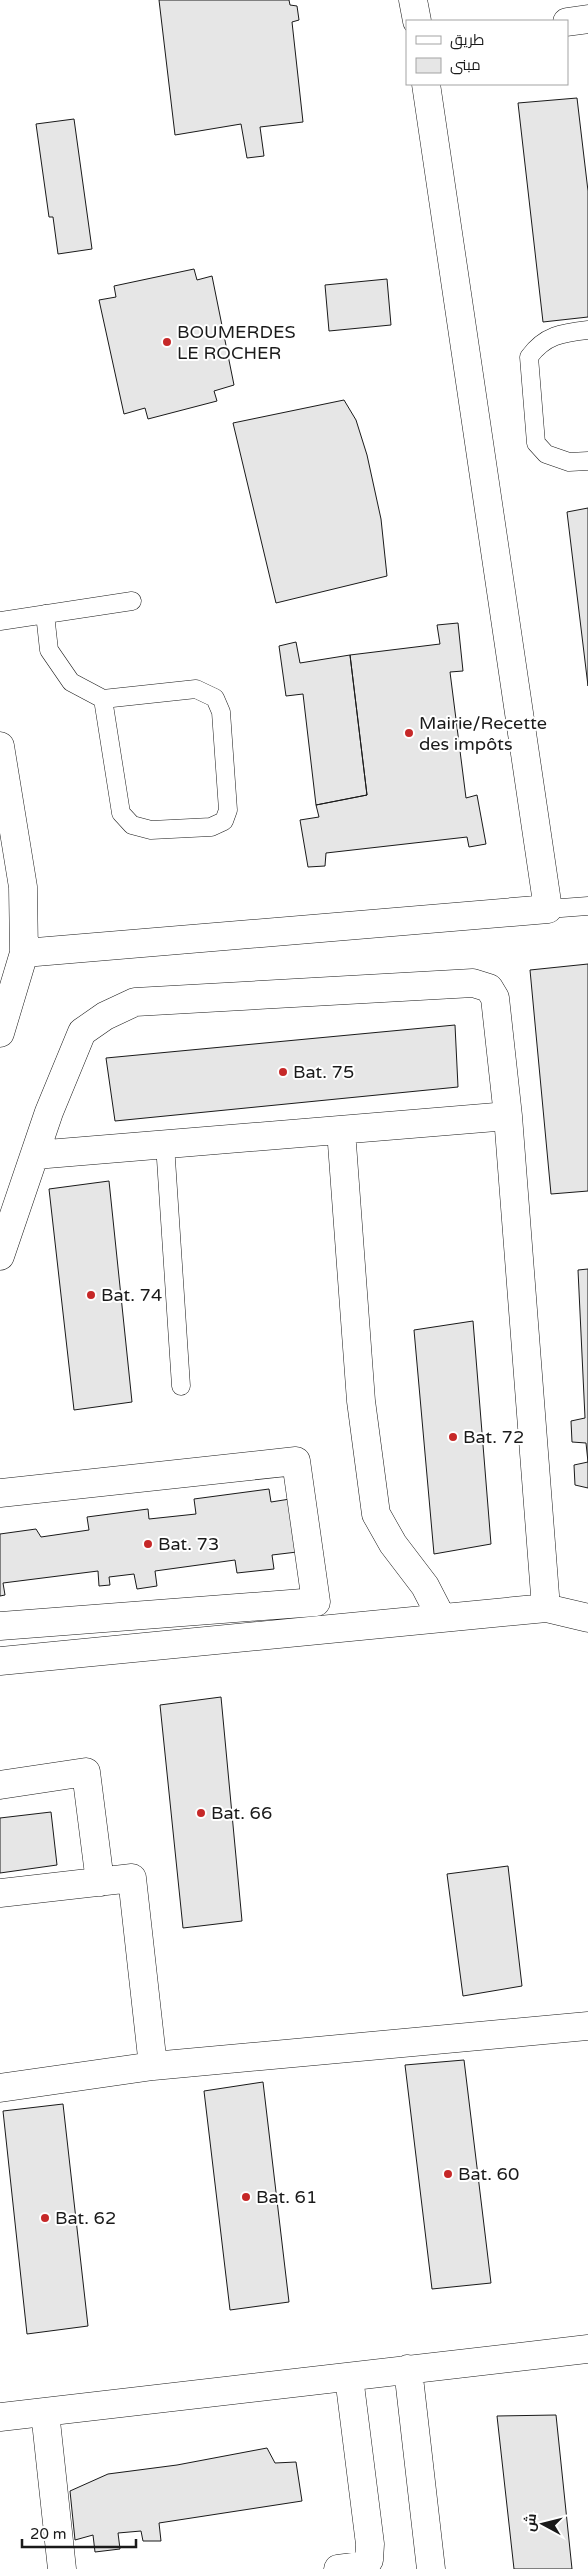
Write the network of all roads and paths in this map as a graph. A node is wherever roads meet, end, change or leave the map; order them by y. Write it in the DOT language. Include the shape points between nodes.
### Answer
graph roads {
  1 [pos="414,0"];
  2 [pos="588,19"];
  3 [pos="417,20"];
  4 [pos="568,22"];
  5 [pos="426,85"];
  6 [pos="588,330"];
  7 [pos="588,462"];
  8 [pos="132,601"];
  9 [pos="45,614"];
  10 [pos="0,621"];
  11 [pos="103,699"];
  12 [pos="0,746"];
  13 [pos="588,906"];
  14 [pos="548,909"];
  15 [pos="14,970"];
  16 [pos="0,1033"];
  17 [pos="508,1116"];
  18 [pos="341,1130"];
  19 [pos="165,1144"];
  20 [pos="35,1155"];
  21 [pos="0,1256"];
  22 [pos="181,1386"];
  23 [pos="0,1493"];
  24 [pos="546,1608"];
  25 [pos="442,1617"];
  26 [pos="588,1618"];
  27 [pos="0,1626"];
  28 [pos="0,1660"];
  29 [pos="0,1785"];
  30 [pos="100,1882"];
  31 [pos="0,1893"];
  32 [pos="588,2026"];
  33 [pos="153,2066"];
  34 [pos="0,2088"];
  35 [pos="588,2349"];
  36 [pos="408,2369"];
  37 [pos="349,2377"];
  38 [pos="44,2412"];
  39 [pos="0,2417"];
  40 [pos="62,2569"];
  41 [pos="338,2569"];
  42 [pos="431,2569"];
  1 -- 3 [label="street"];
  2 -- 4 [label="street"];
  5 -- 14 [label="street"];
  6 -- 7 [label="lane" via="563,332 538,344 529,358 536,443 546,454 569,462"];
  8 -- 9 [label="lane"];
  9 -- 10 [label="lane"];
  9 -- 11 [label="lane" via="50,650 71,682"];
  11 -- 11 [label="lane" via="196,689 215,698 221,712 228,810 224,821 211,827 151,830 132,825 121,813"];
  12 -- 15 [label="street" via="23,887"];
  13 -- 14 [label="lane"];
  14 -- 15 [label="street"];
  15 -- 16 [label="street"];
  17 -- 18 [label="street"];
  17 -- 20 [label="street" via="495,998 489,988 480,983 135,1002 104,1016 82,1032"];
  17 -- 24 [label="street"];
  18 -- 19 [label="street"];
  18 -- 25 [label="street" via="361,1401 376,1514 392,1544 425,1586"];
  19 -- 20 [label="street"];
  19 -- 22 [label="lane"];
  20 -- 21 [label="street"];
  23 -- 27 [label="street" via="296,1461 316,1602"];
  24 -- 25 [label="street"];
  24 -- 26 [label="street"];
  25 -- 28 [label="street"];
  29 -- 30 [label="street" via="86,1772"];
  30 -- 31 [label="street"];
  30 -- 33 [label="street" via="132,1878"];
  32 -- 33 [label="street"];
  33 -- 34 [label="street"];
  35 -- 36 [label="street"];
  36 -- 37 [label="street"];
  36 -- 42 [label="street"];
  37 -- 38 [label="street"];
  37 -- 41 [label="street" via="370,2544 369,2560 361,2566"];
  38 -- 39 [label="street"];
  38 -- 40 [label="street"];
}
